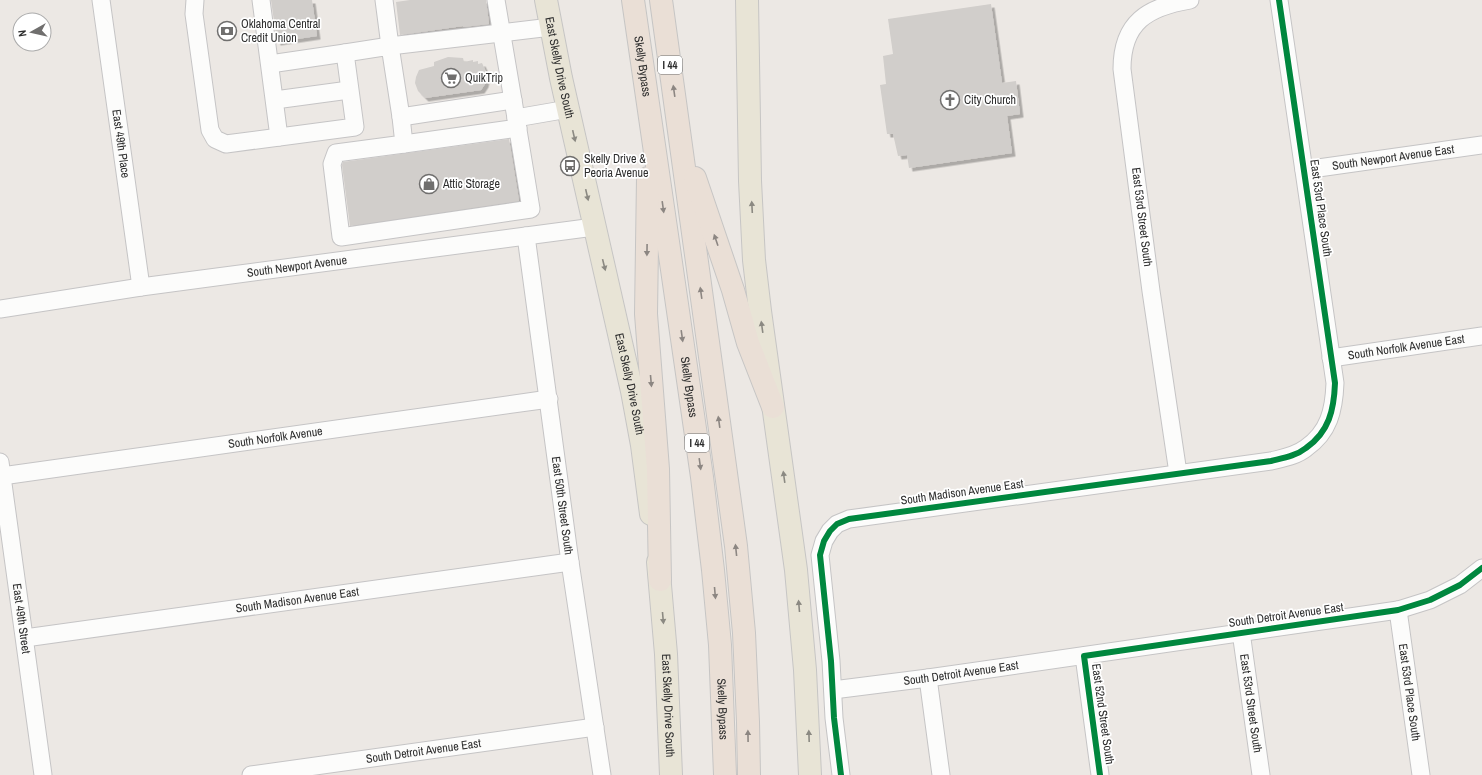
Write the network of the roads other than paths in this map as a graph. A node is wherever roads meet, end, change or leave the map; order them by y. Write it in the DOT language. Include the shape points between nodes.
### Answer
graph roads {
  1 [pos="101,0"];
  2 [pos="195,0"];
  3 [pos="261,0"];
  4 [pos="384,0"];
  5 [pos="496,0"];
  6 [pos="633,0"];
  7 [pos="661,0"];
  8 [pos="747,0"];
  9 [pos="1190,0"];
  10 [pos="1279,0"];
  11 [pos="549,9"];
  12 [pos="502,32"];
  13 [pos="390,46"];
  14 [pos="345,53"];
  15 [pos="270,64"];
  16 [pos="349,90"];
  17 [pos="274,100"];
  18 [pos="513,100"];
  19 [pos="568,109"];
  20 [pos="649,113"];
  21 [pos="401,117"];
  22 [pos="517,123"];
  23 [pos="679,130"];
  24 [pos="279,137"];
  25 [pos="404,144"];
  26 [pos="1482,146"];
  27 [pos="1304,170"];
  28 [pos="594,227"];
  29 [pos="526,236"];
  30 [pos="141,287"];
  31 [pos="0,309"];
  32 [pos="1482,336"];
  33 [pos="1331,358"];
  34 [pos="549,399"];
  35 [pos="773,407"];
  36 [pos="1330,419"];
  37 [pos="1,469"];
  38 [pos="1178,473"];
  39 [pos="570,562"];
  40 [pos="1482,568"];
  41 [pos="660,580"];
  42 [pos="1398,610"];
  43 [pos="1241,632"];
  44 [pos="25,638"];
  45 [pos="1084,656"];
  46 [pos="928,678"];
  47 [pos="833,690"];
  48 [pos="595,727"];
  49 [pos="43,775"];
  50 [pos="251,775"];
  51 [pos="602,775"];
  52 [pos="671,775"];
  53 [pos="725,775"];
  54 [pos="749,775"];
  55 [pos="810,775"];
  56 [pos="841,775"];
  57 [pos="941,775"];
  58 [pos="1100,775"];
  59 [pos="1261,775"];
  60 [pos="1421,775"];
  1 -- 30 [label="street, East 49th Place"];
  2 -- 24 [label="street" via="194,14 210,130 214,139 226,144"];
  3 -- 15 [label="street"];
  4 -- 13 [label="street"];
  5 -- 12 [label="street"];
  6 -- 20 [label="highway, Skelly Bypass / I 44"];
  23 -- 7 [label="highway, Skelly Bypass / I 44, one-way"];
  35 -- 8 [label="main road, one-way" via="754,260"];
  9 -- 38 [label="street, East 53rd Street South" via="1159,7 1139,20 1126,41 1122,56 1151,292"];
  10 -- 27 [label="street, East 53rd Place South"];
  11 -- 12 [label="street"];
  11 -- 19 [label="main road, East Skelly Drive South"];
  12 -- 13 [label="street"];
  12 -- 18 [label="street"];
  13 -- 14 [label="street"];
  13 -- 21 [label="street"];
  14 -- 15 [label="street"];
  14 -- 16 [label="street"];
  15 -- 17 [label="street"];
  16 -- 17 [label="street"];
  16 -- 24 [label="street" via="355,127"];
  17 -- 24 [label="street"];
  18 -- 21 [label="street"];
  18 -- 22 [label="street"];
  19 -- 22 [label="street"];
  19 -- 28 [label="main road, East Skelly Drive South, one-way"];
  20 -- 41 [label="highway, one-way" via="646,314 658,469"];
  20 -- 53 [label="highway, Skelly Bypass / I 44, one-way" via="702,477 713,570 720,645"];
  21 -- 25 [label="street"];
  22 -- 25 [label="street"];
  22 -- 25 [label="street" via="531,209 342,237 332,164 336,153"];
  35 -- 23 [label="highway, one-way" via="748,343 733,290"];
  54 -- 23 [label="highway, Skelly Bypass / I 44, one-way" via="744,633 736,546"];
  26 -- 27 [label="street, South Newport Avenue East"];
  27 -- 33 [label="street, East 53rd Place South"];
  28 -- 29 [label="street, South Newport Avenue"];
  28 -- 41 [label="main road, East Skelly Drive South, one-way" via="632,391"];
  29 -- 30 [label="street, South Newport Avenue"];
  29 -- 34 [label="street, East 50th Street South"];
  30 -- 31 [label="street, South Newport Avenue"];
  32 -- 33 [label="street, South Norfolk Avenue East"];
  33 -- 36 [label="street, East 53rd Place South" via="1335,394"];
  34 -- 37 [label="street, South Norfolk Avenue"];
  34 -- 39 [label="street, East 50th Street South"];
  55 -- 35 [label="main road, one-way" via="805,670 796,570"];
  36 -- 38 [label="street, South Madison Avenue East" via="1306,449 1289,456 1271,461"];
  37 -- 44 [label="street, East 49th Street"];
  38 -- 47 [label="street, South Madison Avenue East" via="849,519 837,524 824,541 820,555"];
  39 -- 44 [label="street, South Madison Avenue East"];
  39 -- 48 [label="street, East 50th Street South"];
  40 -- 42 [label="street, South Detroit Avenue East" via="1460,585 1430,600"];
  41 -- 52 [label="main road, East Skelly Drive South, one-way"];
  42 -- 43 [label="street, South Detroit Avenue East"];
  42 -- 60 [label="street, East 53rd Place South"];
  43 -- 45 [label="street, South Detroit Avenue East"];
  43 -- 59 [label="street, East 53rd Street South"];
  44 -- 49 [label="street, East 49th Street"];
  45 -- 46 [label="street, South Detroit Avenue East"];
  45 -- 58 [label="street, East 52nd Street South"];
  46 -- 47 [label="street, South Detroit Avenue East"];
  46 -- 57 [label="street"];
  47 -- 56 [label="street, South Madison Avenue East"];
  48 -- 50 [label="street, South Detroit Avenue East"];
  48 -- 51 [label="street, East 50th Street South"];
}
